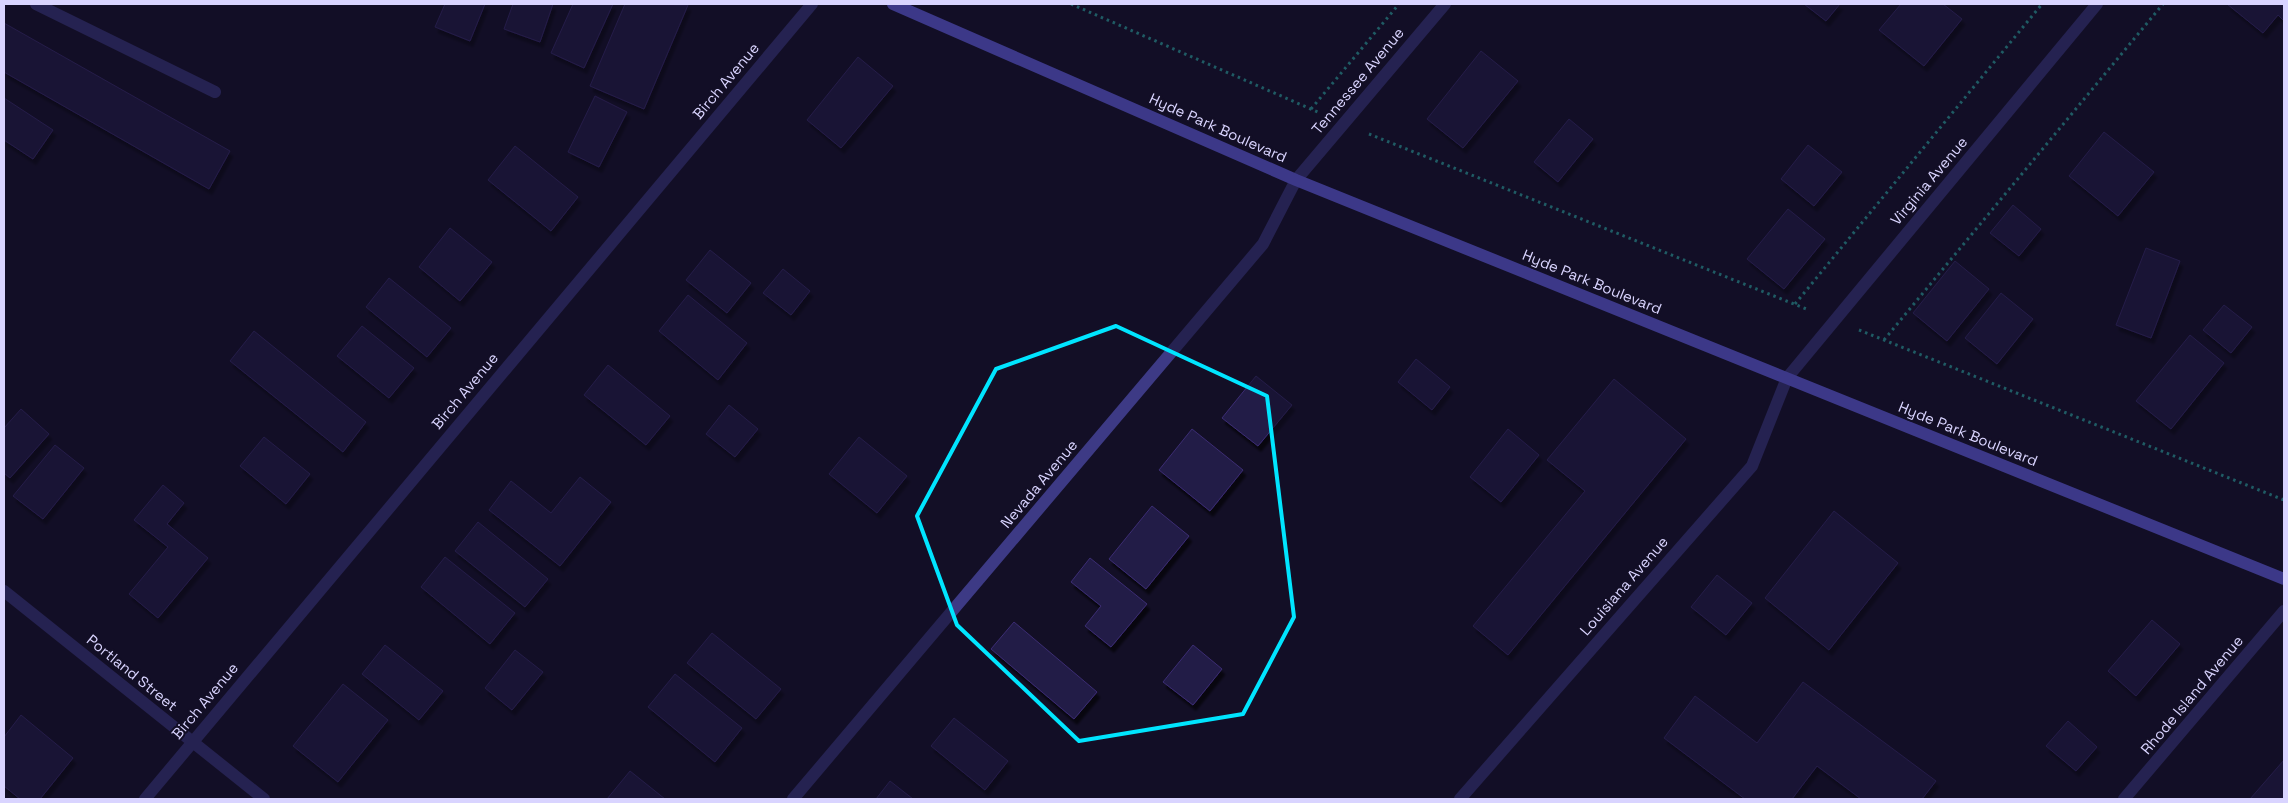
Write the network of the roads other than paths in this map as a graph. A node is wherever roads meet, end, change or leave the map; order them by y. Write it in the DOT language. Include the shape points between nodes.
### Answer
graph roads {
  1 [pos="36,4"];
  2 [pos="812,4"];
  3 [pos="893,4"];
  4 [pos="1445,4"];
  5 [pos="2097,4"];
  6 [pos="215,92"];
  7 [pos="1296,180"];
  8 [pos="1787,378"];
  9 [pos="2284,579"];
  10 [pos="4,591"];
  11 [pos="2284,611"];
  12 [pos="192,742"];
  13 [pos="145,799"];
  14 [pos="264,799"];
  15 [pos="793,799"];
  16 [pos="1460,799"];
  17 [pos="2124,799"];
  1 -- 6 [label="street"];
  2 -- 12 [label="street, Birch Avenue"];
  3 -- 7 [label="main road, Hyde Park Boulevard"];
  4 -- 7 [label="street, Tennessee Avenue"];
  5 -- 8 [label="street, Virginia Avenue"];
  7 -- 8 [label="main road, Hyde Park Boulevard"];
  7 -- 15 [label="street, Nevada Avenue" via="1263,244"];
  8 -- 9 [label="main road, Hyde Park Boulevard"];
  8 -- 16 [label="street, Louisiana Avenue" via="1752,466"];
  10 -- 12 [label="street, Portland Street"];
  11 -- 17 [label="street, Rhode Island Avenue"];
  12 -- 13 [label="street, Birch Avenue"];
  12 -- 14 [label="street, Portland Street"];
}
